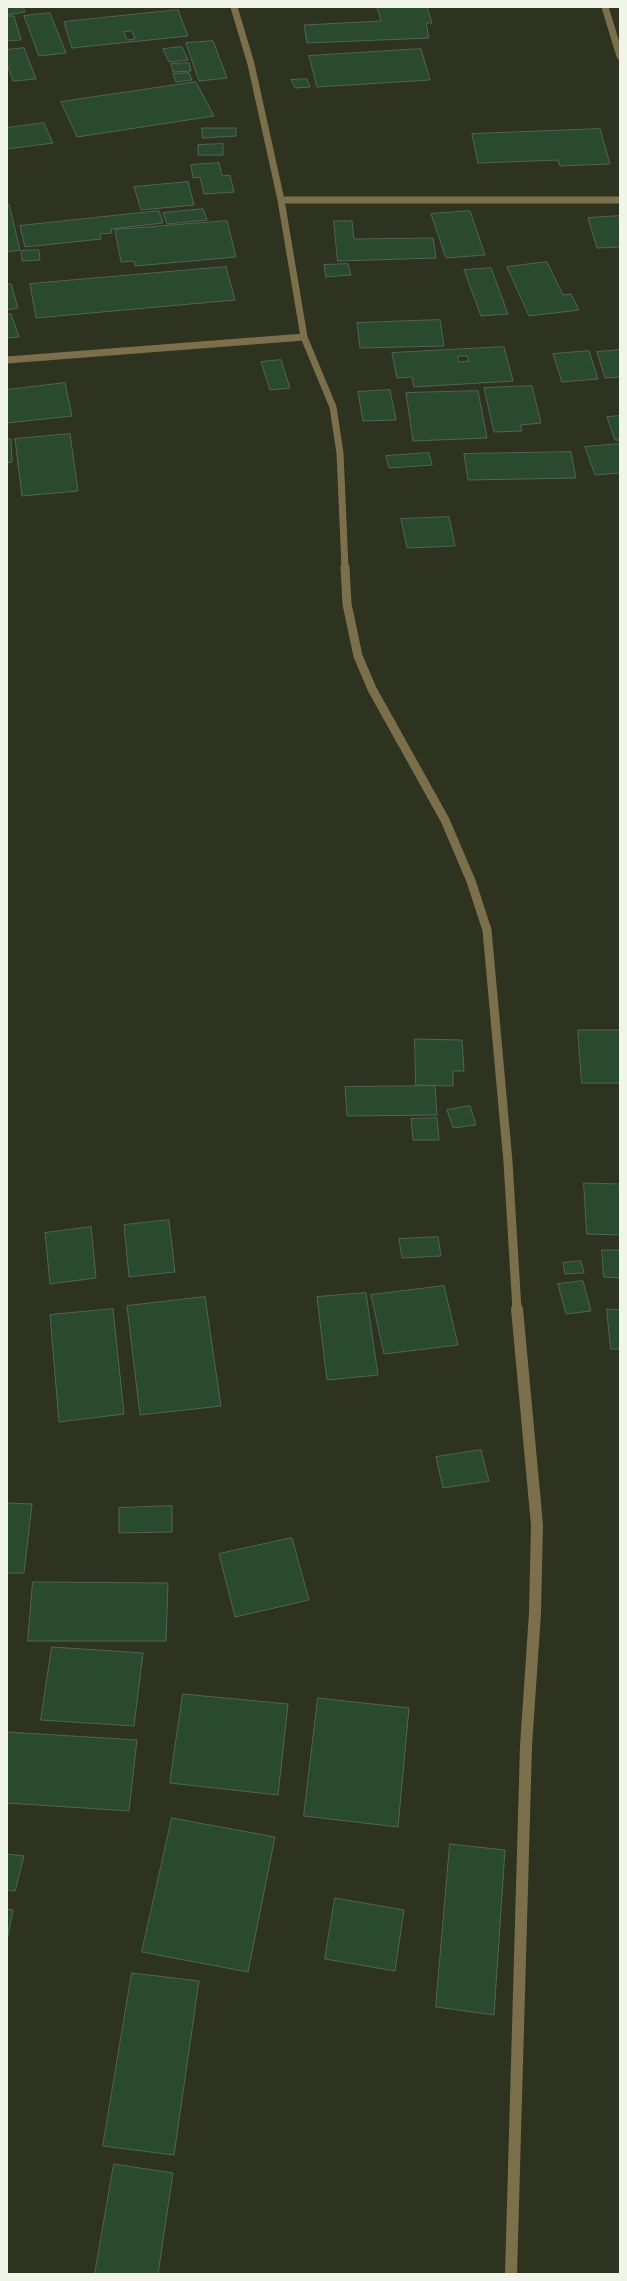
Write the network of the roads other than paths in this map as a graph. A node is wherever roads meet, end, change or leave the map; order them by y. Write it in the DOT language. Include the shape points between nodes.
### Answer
graph roads {
  1 [pos="234,7"];
  2 [pos="605,7"];
  3 [pos="620,56"];
  4 [pos="281,200"];
  5 [pos="620,200"];
  6 [pos="304,337"];
  7 [pos="7,360"];
  8 [pos="511,2274"];
  1 -- 4 [label="street" via="251,64"];
  2 -- 3 [label="street"];
  4 -- 5 [label="street"];
  4 -- 6 [label="street"];
  6 -- 7 [label="street"];
  6 -- 8 [label="street" via="333,407 340,453 346,604 358,656 372,689 445,820 471,881 487,930 493,980 517,1313 537,1525 535,1613 526,1746"];
}
